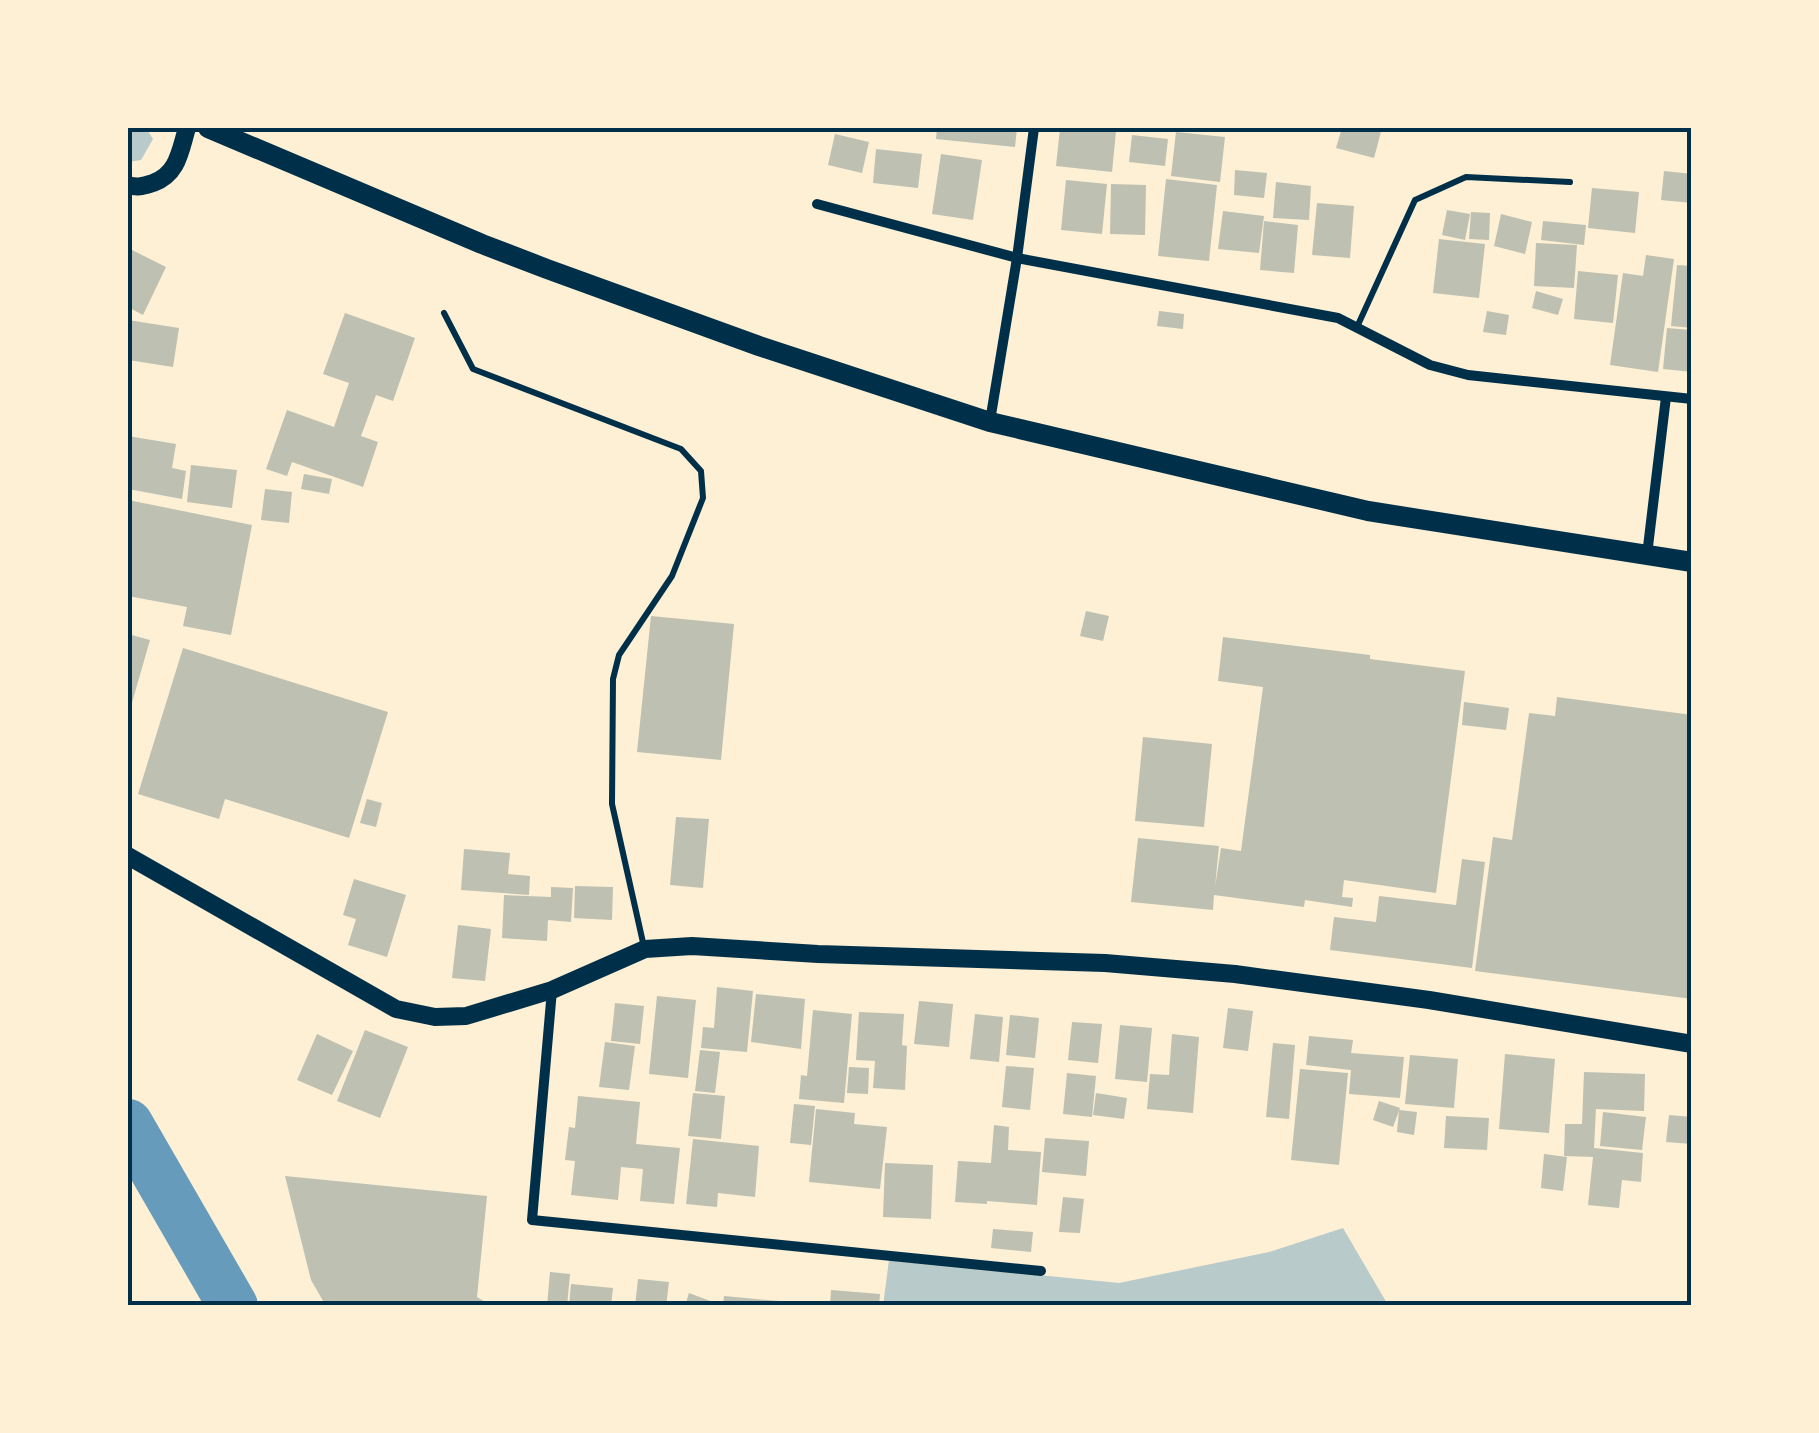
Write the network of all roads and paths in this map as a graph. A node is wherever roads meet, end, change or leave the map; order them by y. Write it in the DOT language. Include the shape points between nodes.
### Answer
graph roads {
  1 [pos="187,128"];
  2 [pos="208,128"];
  3 [pos="1034,128"];
  4 [pos="1570,182"];
  5 [pos="128,185"];
  6 [pos="816,204"];
  7 [pos="1017,258"];
  8 [pos="444,314"];
  9 [pos="1357,328"];
  10 [pos="1666,397"];
  11 [pos="1692,399"];
  12 [pos="990,422"];
  13 [pos="1647,556"];
  14 [pos="1692,562"];
  15 [pos="128,856"];
  16 [pos="645,948"];
  17 [pos="552,990"];
  18 [pos="1692,1044"];
  19 [pos="1041,1271"];
  1 -- 5 [label="street" via="176,166 164,179"];
  2 -- 12 [label="main road" via="547,269"];
  3 -- 7 [label="street"];
  4 -- 9 [label="lane" via="1466,177 1416,200"];
  6 -- 7 [label="street"];
  7 -- 9 [label="street" via="1338,318"];
  7 -- 12 [label="street"];
  8 -- 16 [label="lane" via="473,369 682,449 701,470 702,498 672,576 619,654 614,679 612,804"];
  9 -- 10 [label="street" via="1430,365 1468,375"];
  10 -- 11 [label="street"];
  10 -- 13 [label="street"];
  12 -- 13 [label="main road" via="1368,511"];
  13 -- 14 [label="main road"];
  15 -- 17 [label="street" via="396,1009 466,1016"];
  16 -- 17 [label="street"];
  16 -- 18 [label="street" via="1105,962 1429,1000"];
  17 -- 19 [label="street" via="532,1220"];
}
